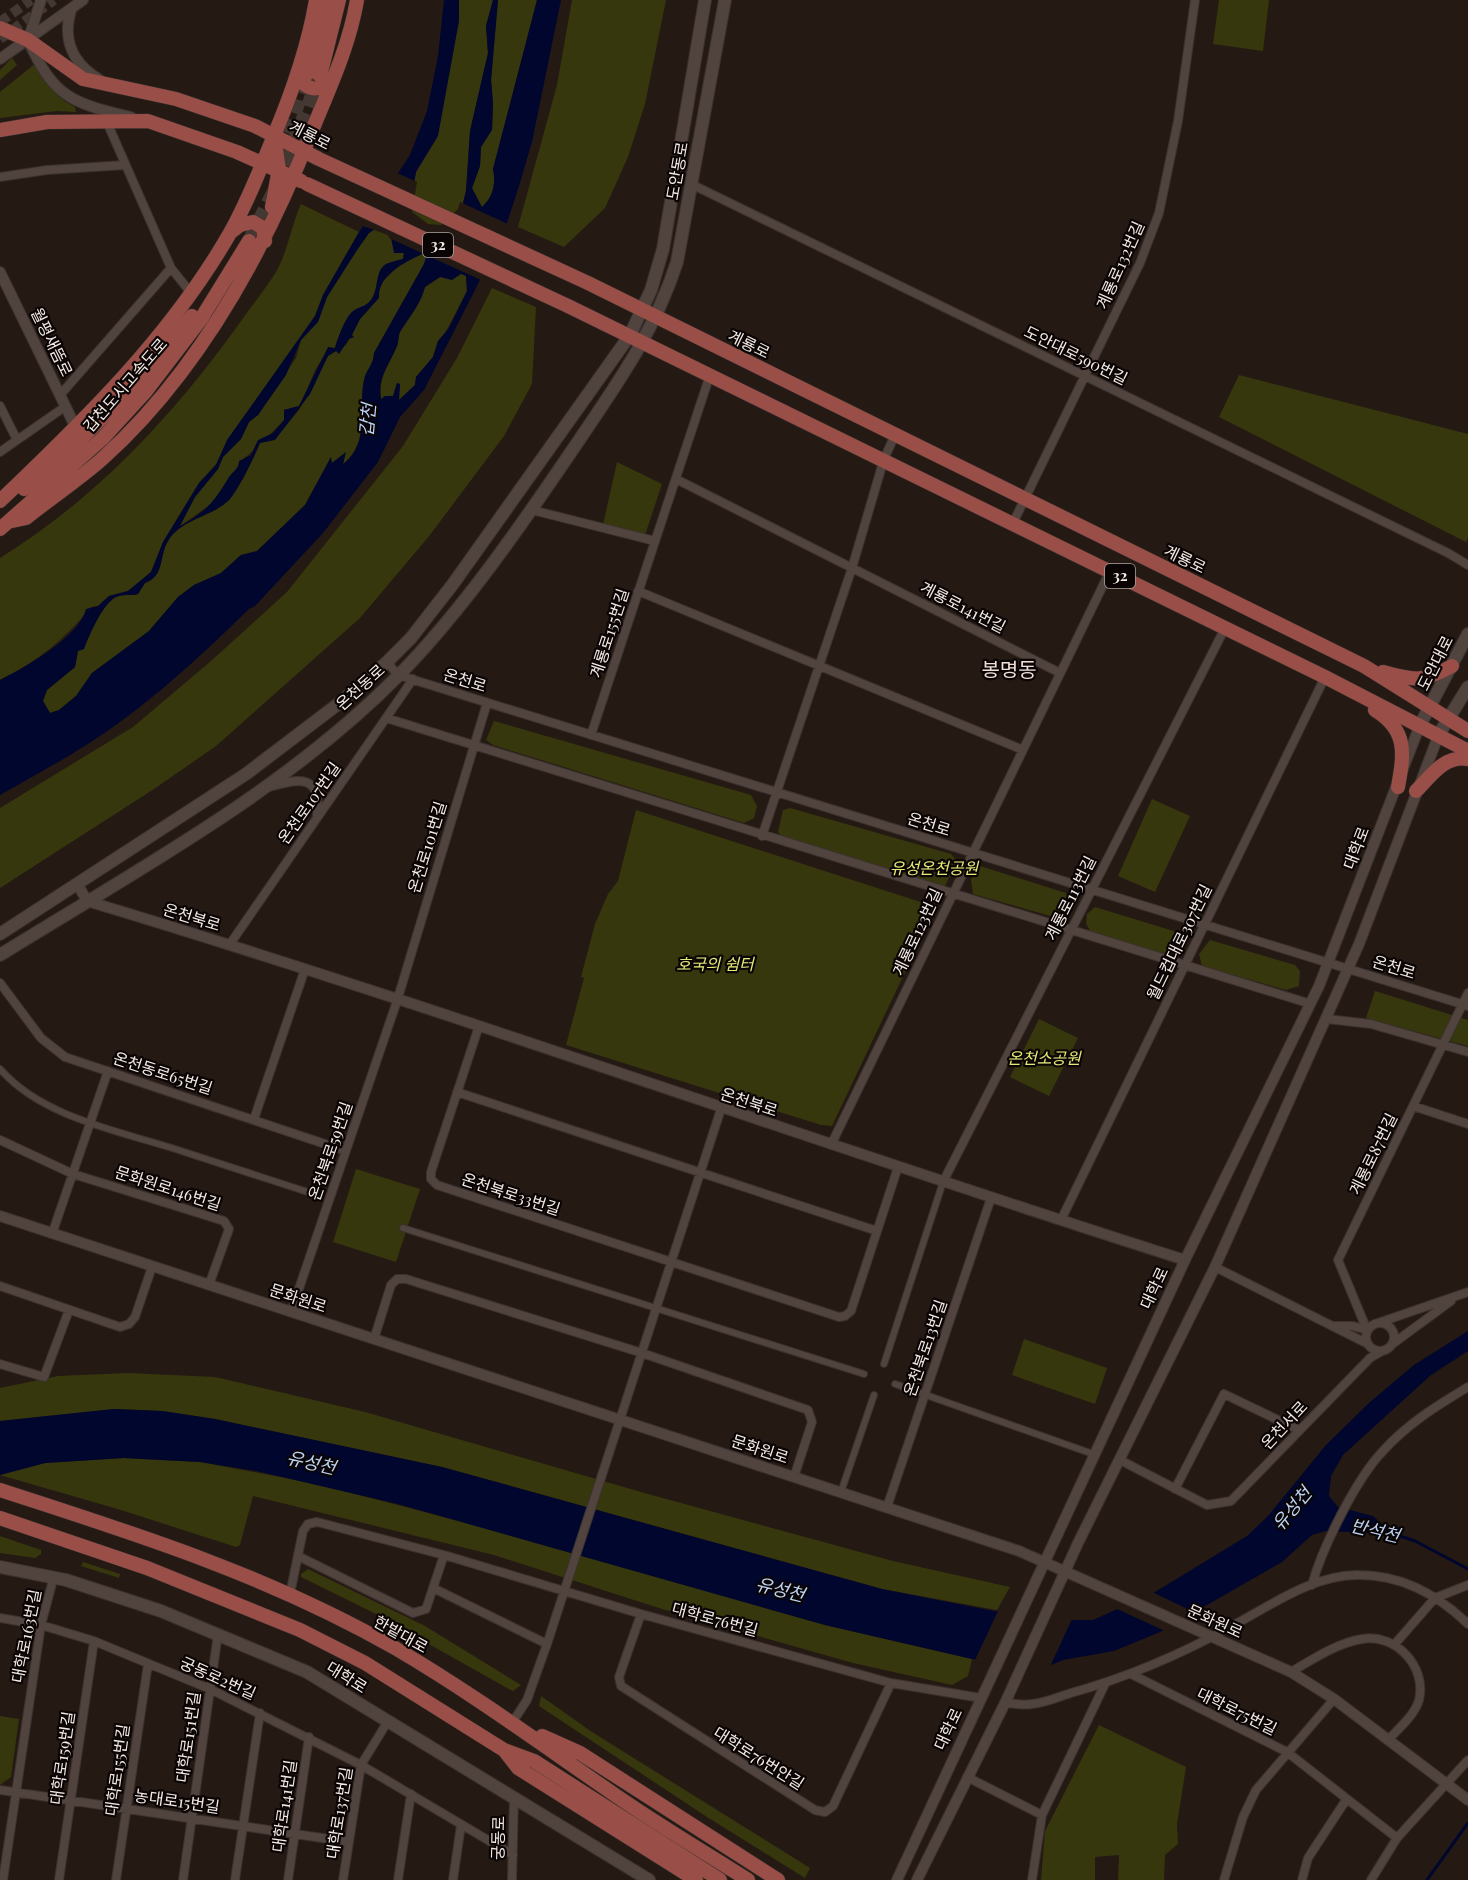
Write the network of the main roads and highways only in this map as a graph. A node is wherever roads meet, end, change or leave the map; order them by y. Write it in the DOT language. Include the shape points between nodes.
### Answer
graph roads {
  1 [pos="316,0"];
  2 [pos="329,0"];
  3 [pos="339,0"];
  4 [pos="357,0"];
  5 [pos="705,0"];
  6 [pos="725,0"];
  7 [pos="0,28"];
  8 [pos="310,71"];
  9 [pos="336,72"];
  10 [pos="0,129"];
  11 [pos="274,136"];
  12 [pos="304,151"];
  13 [pos="263,164"];
  14 [pos="292,177"];
  15 [pos="240,237"];
  16 [pos="265,241"];
  17 [pos="642,310"];
  18 [pos="656,317"];
  19 [pos="630,335"];
  20 [pos="644,342"];
  21 [pos="0,503"];
  22 [pos="6,525"];
  23 [pos="1468,634"];
  24 [pos="1364,666"];
  25 [pos="1452,666"];
  26 [pos="1468,687"];
  27 [pos="1356,693"];
  28 [pos="1431,707"];
  29 [pos="1449,718"];
  30 [pos="1420,725"];
  31 [pos="1468,730"];
  32 [pos="1439,734"];
  33 [pos="1468,751"];
  34 [pos="1468,759"];
  35 [pos="1398,787"];
  36 [pos="1416,791"];
  37 [pos="0,934"];
  38 [pos="0,955"];
  39 [pos="7,1492"];
  40 [pos="0,1518"];
  41 [pos="0,1567"];
  42 [pos="512,1723"];
  43 [pos="504,1750"];
  44 [pos="649,1880"];
  45 [pos="696,1880"];
  46 [pos="720,1880"];
  47 [pos="747,1880"];
  48 [pos="778,1880"];
  1 -- 8 [label="main road"];
  2 -- 8 [label="main road"];
  3 -- 8 [label="main road"];
  4 -- 9 [label="main road"];
  5 -- 17 [label="main road, 도안동로" via="663,249"];
  6 -- 18 [label="main road, 도안동로" via="677,262"];
  7 -- 11 [label="main road, 계룡로 / 32" via="28,40 83,79 176,99"];
  8 -- 9 [label="main road" via="305,85 311,89 322,88"];
  8 -- 11 [label="main road"];
  9 -- 12 [label="main road"];
  10 -- 13 [label="main road" via="47,122 148,121"];
  11 -- 12 [label="main road, 계룡로 / 32"];
  11 -- 13 [label="main road"];
  11 -- 16 [label="main road" via="279,169"];
  12 -- 14 [label="main road"];
  12 -- 17 [label="main road, 계룡로 / 32"];
  13 -- 14 [label="main road"];
  13 -- 15 [label="main road"];
  14 -- 16 [label="main road"];
  14 -- 19 [label="main road, 32, bridge"];
  15 -- 16 [label="main road" via="240,225 253,222 263,228"];
  15 -- 21 [label="main road" via="125,376"];
  15 -- 21 [label="main road, 갑천도시고속도로" via="201,306 140,381 62,459"];
  15 -- 22 [label="main road, 갑천도시고속도로" via="201,319 146,391 103,438"];
  16 -- 22 [label="main road" via="207,336 153,405 102,459 26,518"];
  17 -- 18 [label="main road, 계룡로 / 32"];
  17 -- 19 [label="main road, 도안동로"];
  18 -- 20 [label="main road, 도안동로"];
  18 -- 24 [label="main road, 계룡로 / 32"];
  19 -- 20 [label="main road, 32"];
  19 -- 37 [label="main road, 온천동로" via="466,566 411,638 387,662 246,774"];
  20 -- 27 [label="main road, 32"];
  20 -- 38 [label="main road, 온천동로" via="532,510 398,675 266,788"];
  23 -- 25 [label="main road, 도안대로"];
  24 -- 25 [label="main road" via="1418,680"];
  24 -- 28 [label="main road, 계룡로 / 32"];
  25 -- 28 [label="main road, 도안대로"];
  26 -- 29 [label="main road"];
  27 -- 30 [label="main road, 32"];
  27 -- 35 [label="main road" via="1394,724 1403,759"];
  28 -- 29 [label="main road, 계룡로"];
  28 -- 30 [label="main road, 대학로"];
  29 -- 31 [label="main road, 계룡로"];
  29 -- 32 [label="main road"];
  30 -- 32 [label="main road, 32"];
  32 -- 33 [label="main road, 32"];
  34 -- 36 [label="main road" via="1441,764"];
  39 -- 42 [label="main road, 한밭대로" via="170,1544 290,1594 394,1648"];
  40 -- 43 [label="main road" via="147,1568 300,1630 365,1664"];
  41 -- 44 [label="main road, 대학로" via="54,1576 161,1611 307,1672"];
  42 -- 47 [label="main road, 한밭대로"];
  42 -- 48 [label="main road" via="580,1753"];
  43 -- 45 [label="main road" via="518,1768"];
  43 -- 46 [label="main road" via="534,1761"];
}
